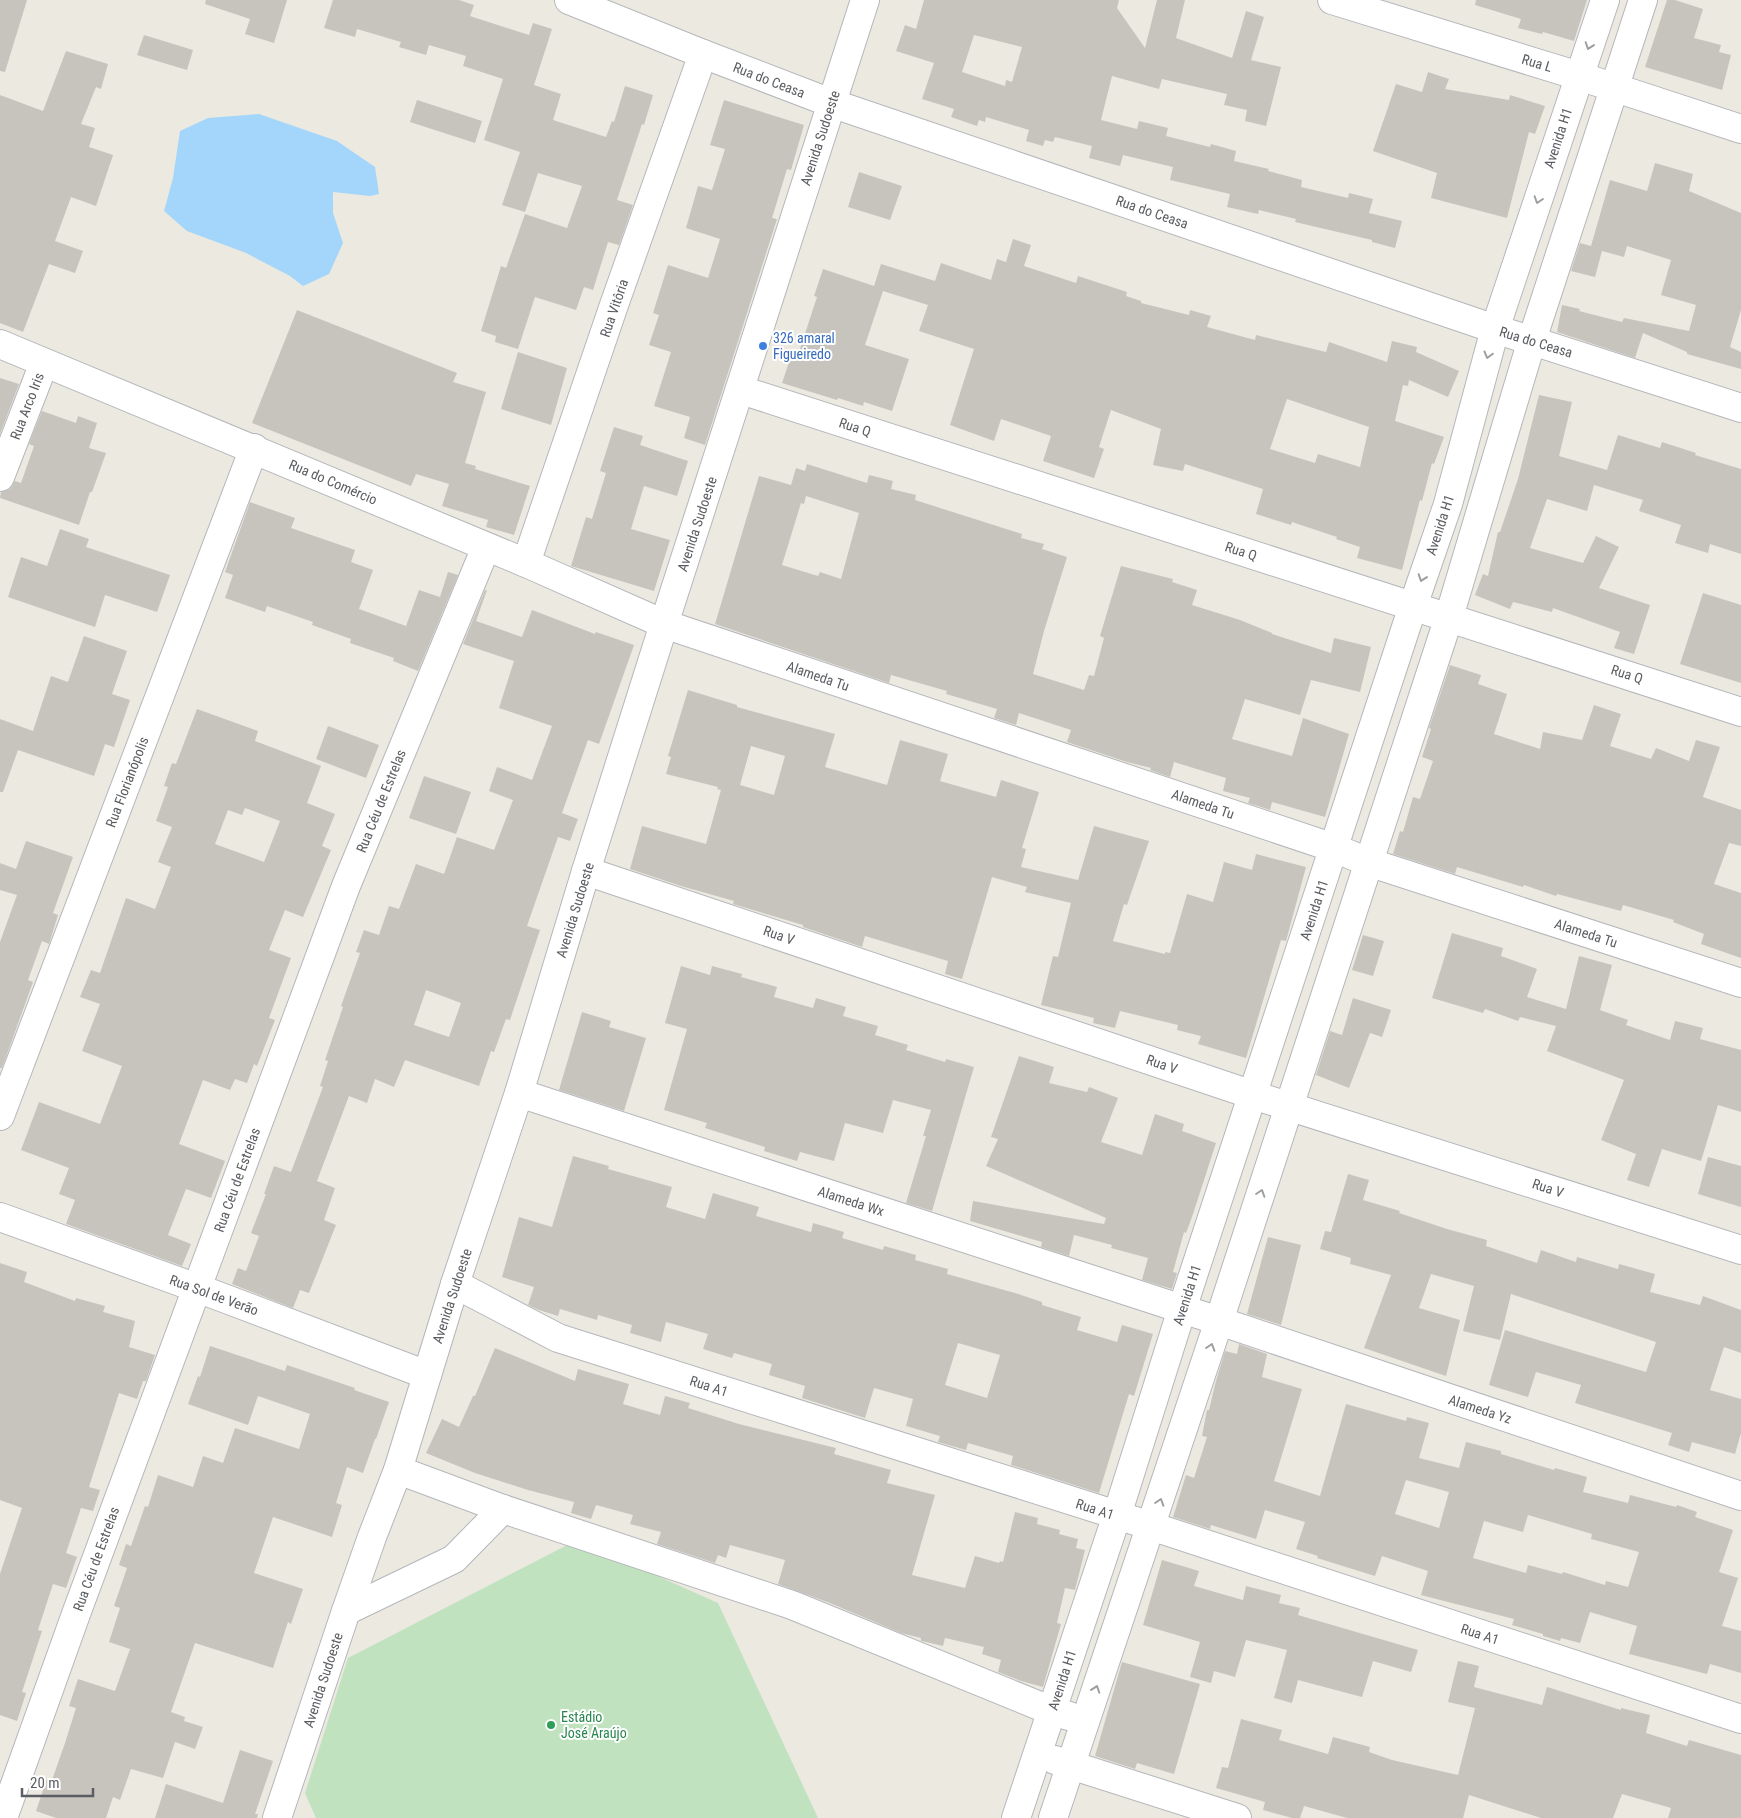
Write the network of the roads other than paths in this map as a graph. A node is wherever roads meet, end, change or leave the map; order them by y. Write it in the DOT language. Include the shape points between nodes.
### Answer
graph roads {
  1 [pos="569,0"];
  2 [pos="865,0"];
  3 [pos="1332,0"];
  4 [pos="1605,0"];
  5 [pos="1643,0"];
  6 [pos="703,54"];
  7 [pos="1579,76"];
  8 [pos="1613,88"];
  9 [pos="831,103"];
  10 [pos="1741,129"];
  11 [pos="1495,329"];
  12 [pos="1532,340"];
  13 [pos="0,344"];
  14 [pos="44,362"];
  15 [pos="741,390"];
  16 [pos="1741,408"];
  17 [pos="254,448"];
  18 [pos="0,477"];
  19 [pos="486,547"];
  20 [pos="526,562"];
  21 [pos="1413,606"];
  22 [pos="1449,617"];
  23 [pos="664,624"];
  24 [pos="1741,712"];
  25 [pos="1334,848"];
  26 [pos="1368,862"];
  27 [pos="586,870"];
  28 [pos="1741,983"];
  29 [pos="519,1093"];
  30 [pos="1254,1095"];
  31 [pos="1290,1106"];
  32 [pos="0,1116"];
  33 [pos="0,1216"];
  34 [pos="1741,1250"];
  35 [pos="455,1284"];
  36 [pos="197,1288"];
  37 [pos="1182,1309"];
  38 [pos="1219,1321"];
  39 [pos="426,1375"];
  40 [pos="398,1470"];
  41 [pos="1741,1496"];
  42 [pos="503,1509"];
  43 [pos="1117,1516"];
  44 [pos="1151,1528"];
  45 [pos="346,1612"];
  46 [pos="1052,1711"];
  47 [pos="1741,1719"];
  48 [pos="1085,1720"];
  49 [pos="1036,1753"];
  50 [pos="1071,1765"];
  51 [pos="3,1818"];
  52 [pos="277,1818"];
  53 [pos="1016,1818"];
  54 [pos="1054,1818"];
  55 [pos="1237,1818"];
  1 -- 6 [label="street, Rua do Ceasa"];
  2 -- 9 [label="street, Avenida Sudoeste"];
  3 -- 7 [label="street, Rua L"];
  4 -- 7 [label="street, Avenida H1, one-way"];
  5 -- 8 [label="street"];
  6 -- 9 [label="street, Rua do Ceasa"];
  6 -- 20 [label="street, Rua Vitôria"];
  7 -- 8 [label="street, Rua L"];
  7 -- 11 [label="street, Avenida H1, one-way"];
  8 -- 10 [label="street, Rua L"];
  8 -- 12 [label="street"];
  9 -- 11 [label="street, Rua do Ceasa"];
  9 -- 15 [label="street, Avenida Sudoeste"];
  11 -- 12 [label="street, Rua do Ceasa"];
  11 -- 21 [label="street, Avenida H1, one-way" via="1448,504"];
  12 -- 16 [label="street, Rua do Ceasa"];
  12 -- 22 [label="street"];
  13 -- 14 [label="street, Rua do Comércio"];
  14 -- 17 [label="street, Rua do Comércio"];
  14 -- 18 [label="street, Rua Arco Iris"];
  15 -- 21 [label="street, Rua Q"];
  15 -- 23 [label="street, Avenida Sudoeste"];
  17 -- 19 [label="street, Rua do Comércio"];
  17 -- 32 [label="street, Rua Florianópolis"];
  19 -- 20 [label="street, Rua do Comércio"];
  19 -- 36 [label="street, Rua Céu de Estrelas" via="346,886"];
  20 -- 23 [label="street, Rua do Comércio"];
  21 -- 22 [label="street, Rua Q"];
  21 -- 25 [label="street, Avenida H1"];
  22 -- 24 [label="street, Rua Q"];
  22 -- 26 [label="street"];
  23 -- 25 [label="street, Alameda Tu"];
  23 -- 27 [label="street, Avenida Sudoeste"];
  25 -- 26 [label="street, Alameda Tu"];
  25 -- 30 [label="street, Avenida H1"];
  26 -- 28 [label="street, Alameda Tu"];
  26 -- 31 [label="street"];
  27 -- 29 [label="street, Avenida Sudoeste"];
  27 -- 30 [label="street, Rua V"];
  29 -- 35 [label="street, Avenida Sudoeste"];
  29 -- 37 [label="street, Alameda Wx"];
  30 -- 31 [label="street, Rua V"];
  30 -- 37 [label="street, Avenida H1"];
  31 -- 34 [label="street, Rua V"];
  38 -- 31 [label="street, one-way"];
  33 -- 36 [label="street, Rua Sol de Verão"];
  35 -- 39 [label="street, Avenida Sudoeste"];
  35 -- 43 [label="street, Rua A1" via="558,1338"];
  36 -- 39 [label="street, Rua Sol de Verão"];
  36 -- 51 [label="street, Rua Céu de Estrelas"];
  37 -- 38 [label="street, Alameda Wx"];
  37 -- 43 [label="street, Avenida H1"];
  38 -- 41 [label="street, Alameda Yz"];
  44 -- 38 [label="street, one-way"];
  39 -- 40 [label="street, Avenida Sudoeste"];
  40 -- 42 [label="street"];
  40 -- 45 [label="street, Avenida Sudoeste"];
  42 -- 45 [label="street" via="454,1559"];
  42 -- 46 [label="street" via="792,1605"];
  43 -- 44 [label="street, Rua A1"];
  43 -- 46 [label="street, Avenida H1"];
  44 -- 47 [label="street, Rua A1"];
  48 -- 44 [label="street, one-way"];
  45 -- 52 [label="street, Avenida Sudoeste"];
  46 -- 48 [label="street"];
  46 -- 49 [label="street, Avenida H1"];
  48 -- 50 [label="street"];
  49 -- 50 [label="street"];
  49 -- 53 [label="street, Avenida H1"];
  50 -- 54 [label="street"];
  50 -- 55 [label="street"];
}
